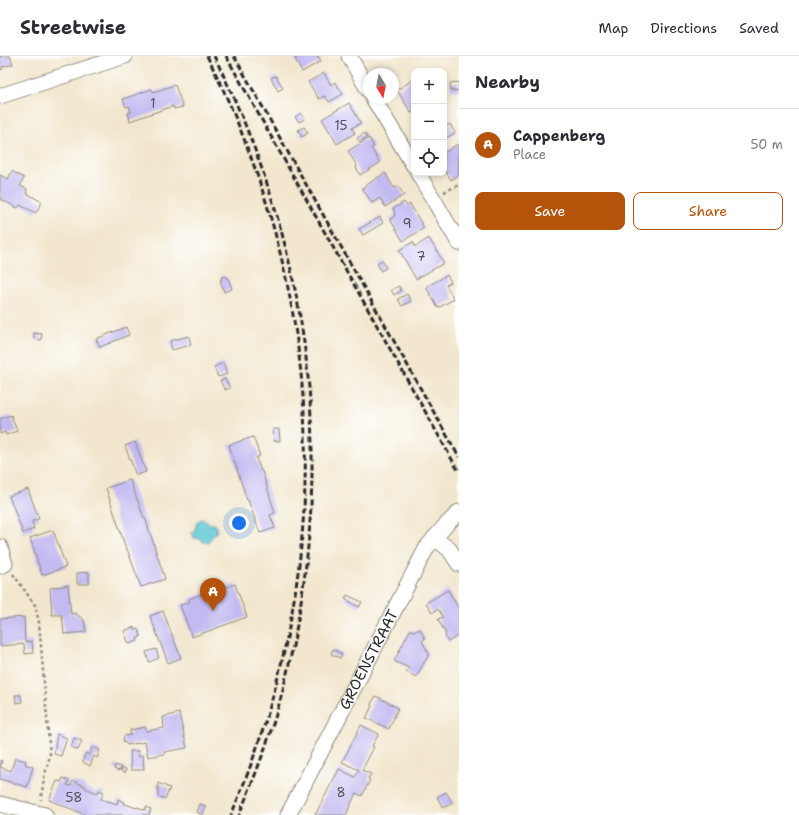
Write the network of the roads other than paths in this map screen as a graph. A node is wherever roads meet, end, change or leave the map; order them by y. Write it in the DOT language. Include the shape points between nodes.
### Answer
graph roads {
  1 [pos="125,56"];
  2 [pos="349,56"];
  3 [pos="363,80"];
  4 [pos="0,96"];
  5 [pos="377,104"];
  6 [pos="411,161"];
  7 [pos="420,176"];
  8 [pos="459,243"];
  9 [pos="459,513"];
  10 [pos="434,538"];
  11 [pos="0,547"];
  12 [pos="459,564"];
  13 [pos="3,565"];
  14 [pos="0,804"];
  15 [pos="41,814"];
  16 [pos="288,815"];
  1 -- 4 [label="street"];
  2 -- 3 [label="street"];
  5 -- 6 [label="street"];
  7 -- 8 [label="street"];
  9 -- 10 [label="street, GROENSTRAAT"];
  10 -- 12 [label="street" via="449,549"];
  10 -- 16 [label="street, GROENSTRAAT"];
  11 -- 13 [label="street"];
  14 -- 15 [label="street"];
}
